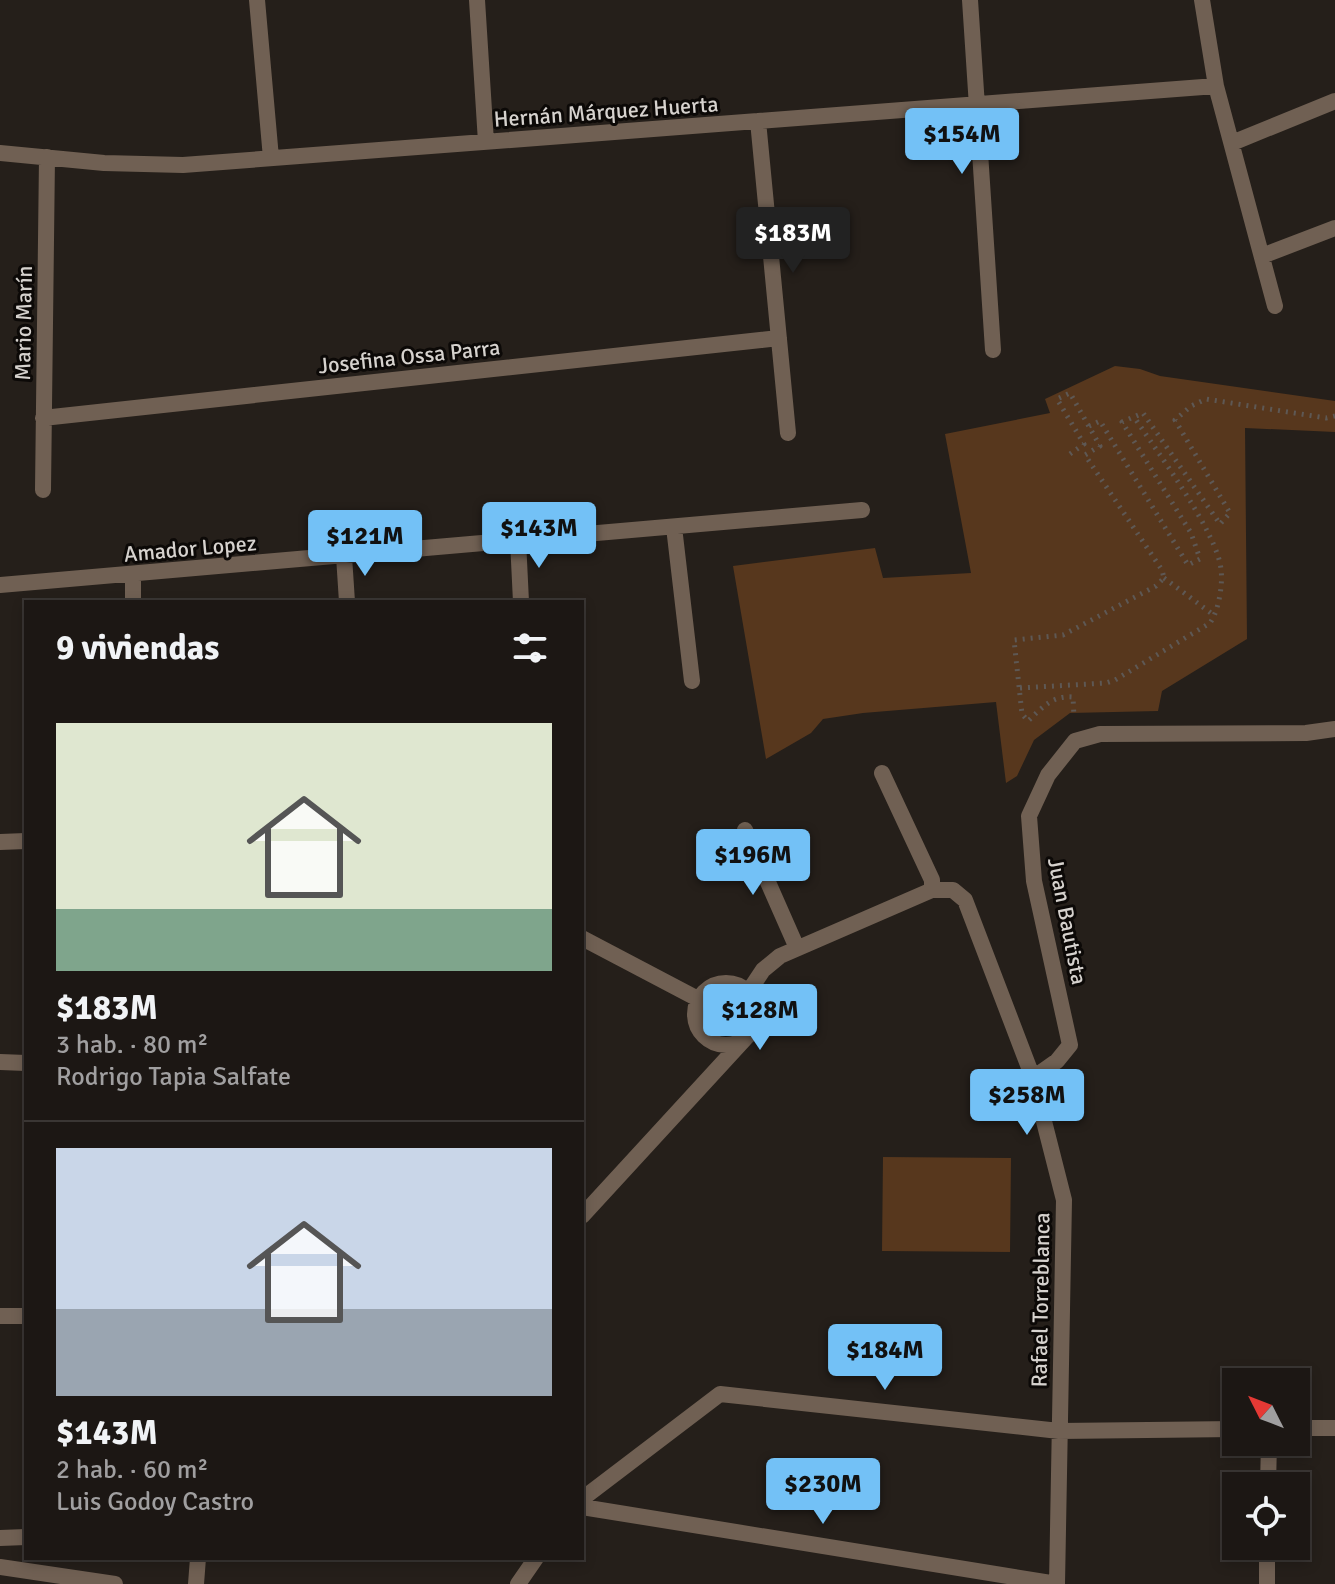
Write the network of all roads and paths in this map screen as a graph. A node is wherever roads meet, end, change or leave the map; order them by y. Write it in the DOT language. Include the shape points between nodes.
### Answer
graph roads {
  1 [pos="257,0"];
  2 [pos="477,0"];
  3 [pos="970,0"];
  4 [pos="1202,0"];
  5 [pos="1216,86"];
  6 [pos="1335,101"];
  7 [pos="977,104"];
  8 [pos="758,121"];
  9 [pos="486,142"];
  10 [pos="1232,143"];
  11 [pos="0,153"];
  12 [pos="47,157"];
  13 [pos="271,158"];
  14 [pos="1335,228"];
  15 [pos="1262,256"];
  16 [pos="1275,306"];
  17 [pos="779,338"];
  18 [pos="993,350"];
  19 [pos="1335,416"];
  20 [pos="1134,417"];
  21 [pos="43,418"];
  22 [pos="1089,426"];
  23 [pos="788,433"];
  24 [pos="1070,454"];
  25 [pos="43,490"];
  26 [pos="862,510"];
  27 [pos="674,527"];
  28 [pos="518,540"];
  29 [pos="344,556"];
  30 [pos="133,575"];
  31 [pos="1164,578"];
  32 [pos="0,585"];
  33 [pos="133,600"];
  34 [pos="347,600"];
  35 [pos="521,600"];
  36 [pos="1215,616"];
  37 [pos="692,681"];
  38 [pos="1020,688"];
  39 [pos="1335,729"];
  40 [pos="1075,741"];
  41 [pos="882,773"];
  42 [pos="745,830"];
  43 [pos="24,841"];
  44 [pos="0,842"];
  45 [pos="932,890"];
  46 [pos="584,939"];
  47 [pos="797,948"];
  48 [pos="749,991"];
  49 [pos="698,999"];
  50 [pos="752,1031"];
  51 [pos="0,1062"];
  52 [pos="24,1063"];
  53 [pos="1033,1078"];
  54 [pos="584,1214"];
  55 [pos="0,1316"];
  56 [pos="24,1316"];
  57 [pos="1310,1428"];
  58 [pos="1335,1428"];
  59 [pos="1222,1429"];
  60 [pos="1059,1431"];
  61 [pos="584,1497"];
  62 [pos="584,1507"];
  63 [pos="24,1537"];
  64 [pos="0,1538"];
  65 [pos="198,1560"];
  66 [pos="535,1560"];
  67 [pos="1267,1560"];
  68 [pos="0,1567"];
  69 [pos="115,1584"];
  70 [pos="196,1584"];
  71 [pos="518,1584"];
  72 [pos="1057,1584"];
  73 [pos="1267,1584"];
  1 -- 13 [label="street"];
  2 -- 9 [label="street"];
  3 -- 7 [label="street"];
  4 -- 5 [label="street"];
  5 -- 7 [label="street, Hernán Márquez Huerta"];
  5 -- 10 [label="street"];
  6 -- 10 [label="street"];
  7 -- 8 [label="street, Hernán Márquez Huerta"];
  7 -- 18 [label="street"];
  8 -- 9 [label="street, Hernán Márquez Huerta"];
  8 -- 17 [label="street"];
  9 -- 13 [label="street, Hernán Márquez Huerta"];
  10 -- 15 [label="street"];
  11 -- 12 [label="street, Hernán Márquez Huerta"];
  12 -- 13 [label="street, Hernán Márquez Huerta" via="183,165"];
  12 -- 21 [label="street, Mario Marín"];
  14 -- 15 [label="street"];
  15 -- 16 [label="street"];
  17 -- 21 [label="street, Josefina Ossa Parra"];
  17 -- 23 [label="street"];
  19 -- 20 [label="path" via="1206,399 1175,420 1230,513 1220,524 1143,413"];
  20 -- 22 [label="path" via="1122,422 1191,533 1200,559 1188,565 1100,421"];
  20 -- 36 [label="path" via="1214,547 1221,569"];
  21 -- 25 [label="street, Mario Marín"];
  22 -- 24 [label="path" via="1070,393 1057,399 1084,444"];
  22 -- 31 [label="path" via="1100,446 1085,455"];
  26 -- 27 [label="street, Amador Lopez"];
  27 -- 28 [label="street, Amador Lopez"];
  27 -- 37 [label="street"];
  28 -- 29 [label="street, Amador Lopez"];
  28 -- 35 [label="street"];
  29 -- 30 [label="street, Amador Lopez"];
  29 -- 34 [label="street"];
  30 -- 32 [label="street, Amador Lopez"];
  30 -- 33 [label="street"];
  31 -- 36 [label="path"];
  31 -- 38 [label="path" via="1063,635 1014,640"];
  36 -- 38 [label="path" via="1115,680"];
  38 -- 40 [label="path" via="1022,714 1028,721 1048,702 1073,697"];
  39 -- 40 [label="street" via="1100,734"];
  40 -- 53 [label="street, Juan Bautista" via="1048,775 1029,816 1034,881 1070,1045"];
  41 -- 45 [label="street"];
  42 -- 47 [label="street"];
  43 -- 44 [label="street"];
  45 -- 47 [label="street"];
  45 -- 53 [label="street, Rafael Torreblanca" via="953,890 965,900"];
  46 -- 49 [label="street"];
  47 -- 48 [label="street" via="763,970"];
  48 -- 49 [label="street" via="718,983"];
  48 -- 50 [label="street" via="757,1009"];
  49 -- 50 [label="street" via="696,1024 714,1043 735,1044"];
  50 -- 54 [label="street"];
  51 -- 52 [label="street"];
  53 -- 60 [label="street, Rafael Torreblanca" via="1064,1200"];
  55 -- 56 [label="street"];
  57 -- 58 [label="street"];
  59 -- 60 [label="street"];
  60 -- 61 [label="street" via="720,1394"];
  60 -- 72 [label="street, Rafael Torreblanca"];
  62 -- 72 [label="street"];
  63 -- 64 [label="street"];
  65 -- 70 [label="street"];
  66 -- 71 [label="street"];
  67 -- 73 [label="street"];
  68 -- 69 [label="street"];
}
